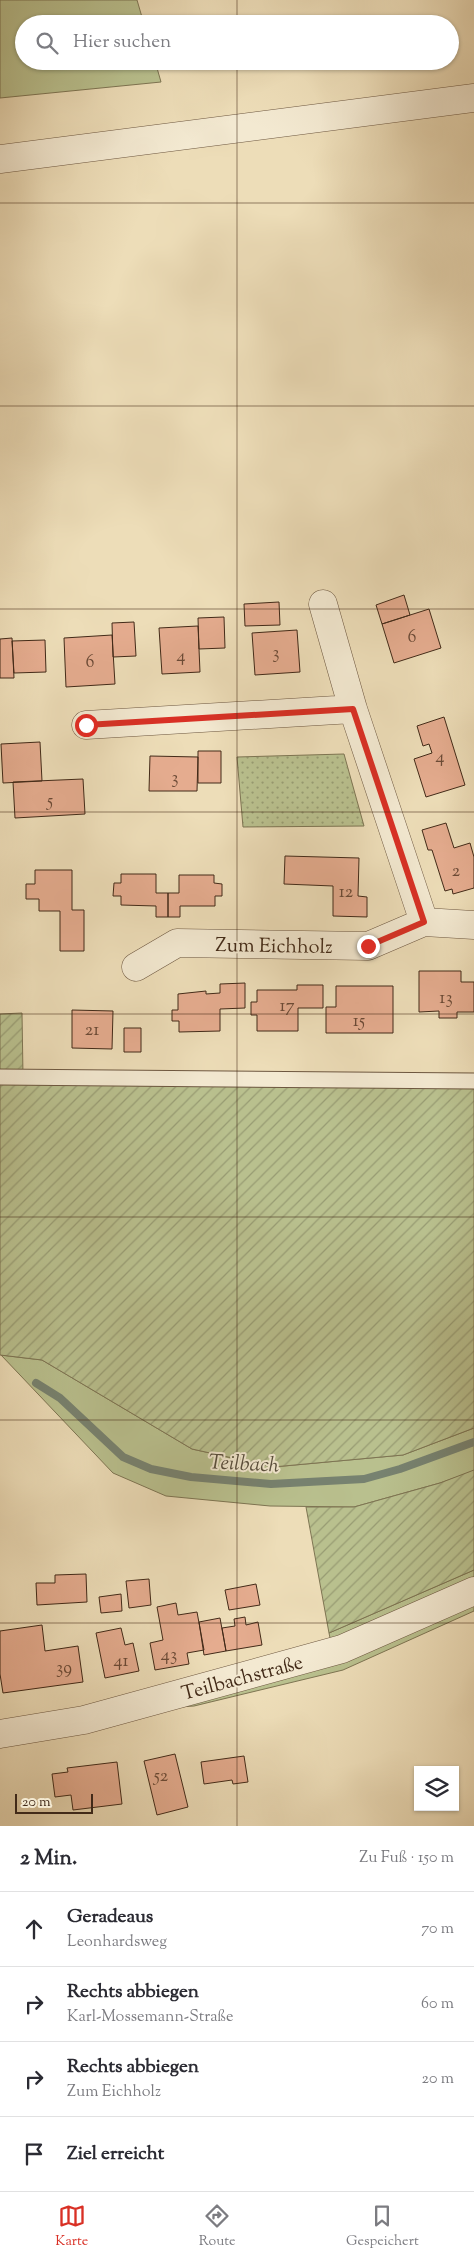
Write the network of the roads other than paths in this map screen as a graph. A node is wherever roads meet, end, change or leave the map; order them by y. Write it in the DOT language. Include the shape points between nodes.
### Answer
graph roads {
  1 [pos="474,98"];
  2 [pos="0,159"];
  3 [pos="323,604"];
  4 [pos="353,709"];
  5 [pos="86,725"];
  6 [pos="424,922"];
  7 [pos="474,925"];
  8 [pos="136,967"];
  9 [pos="0,1077"];
  10 [pos="474,1081"];
  11 [pos="474,1591"];
  12 [pos="0,1734"];
  1 -- 2 [label="street"];
  3 -- 4 [label="street"];
  4 -- 5 [label="street"];
  4 -- 6 [label="street"];
  6 -- 7 [label="street, Zum Eichholz"];
  6 -- 8 [label="street, Zum Eichholz" via="368,946 177,943"];
  9 -- 10 [label="lane"];
  11 -- 12 [label="street, Teilbachstraße" via="342,1649 84,1720"];
}
